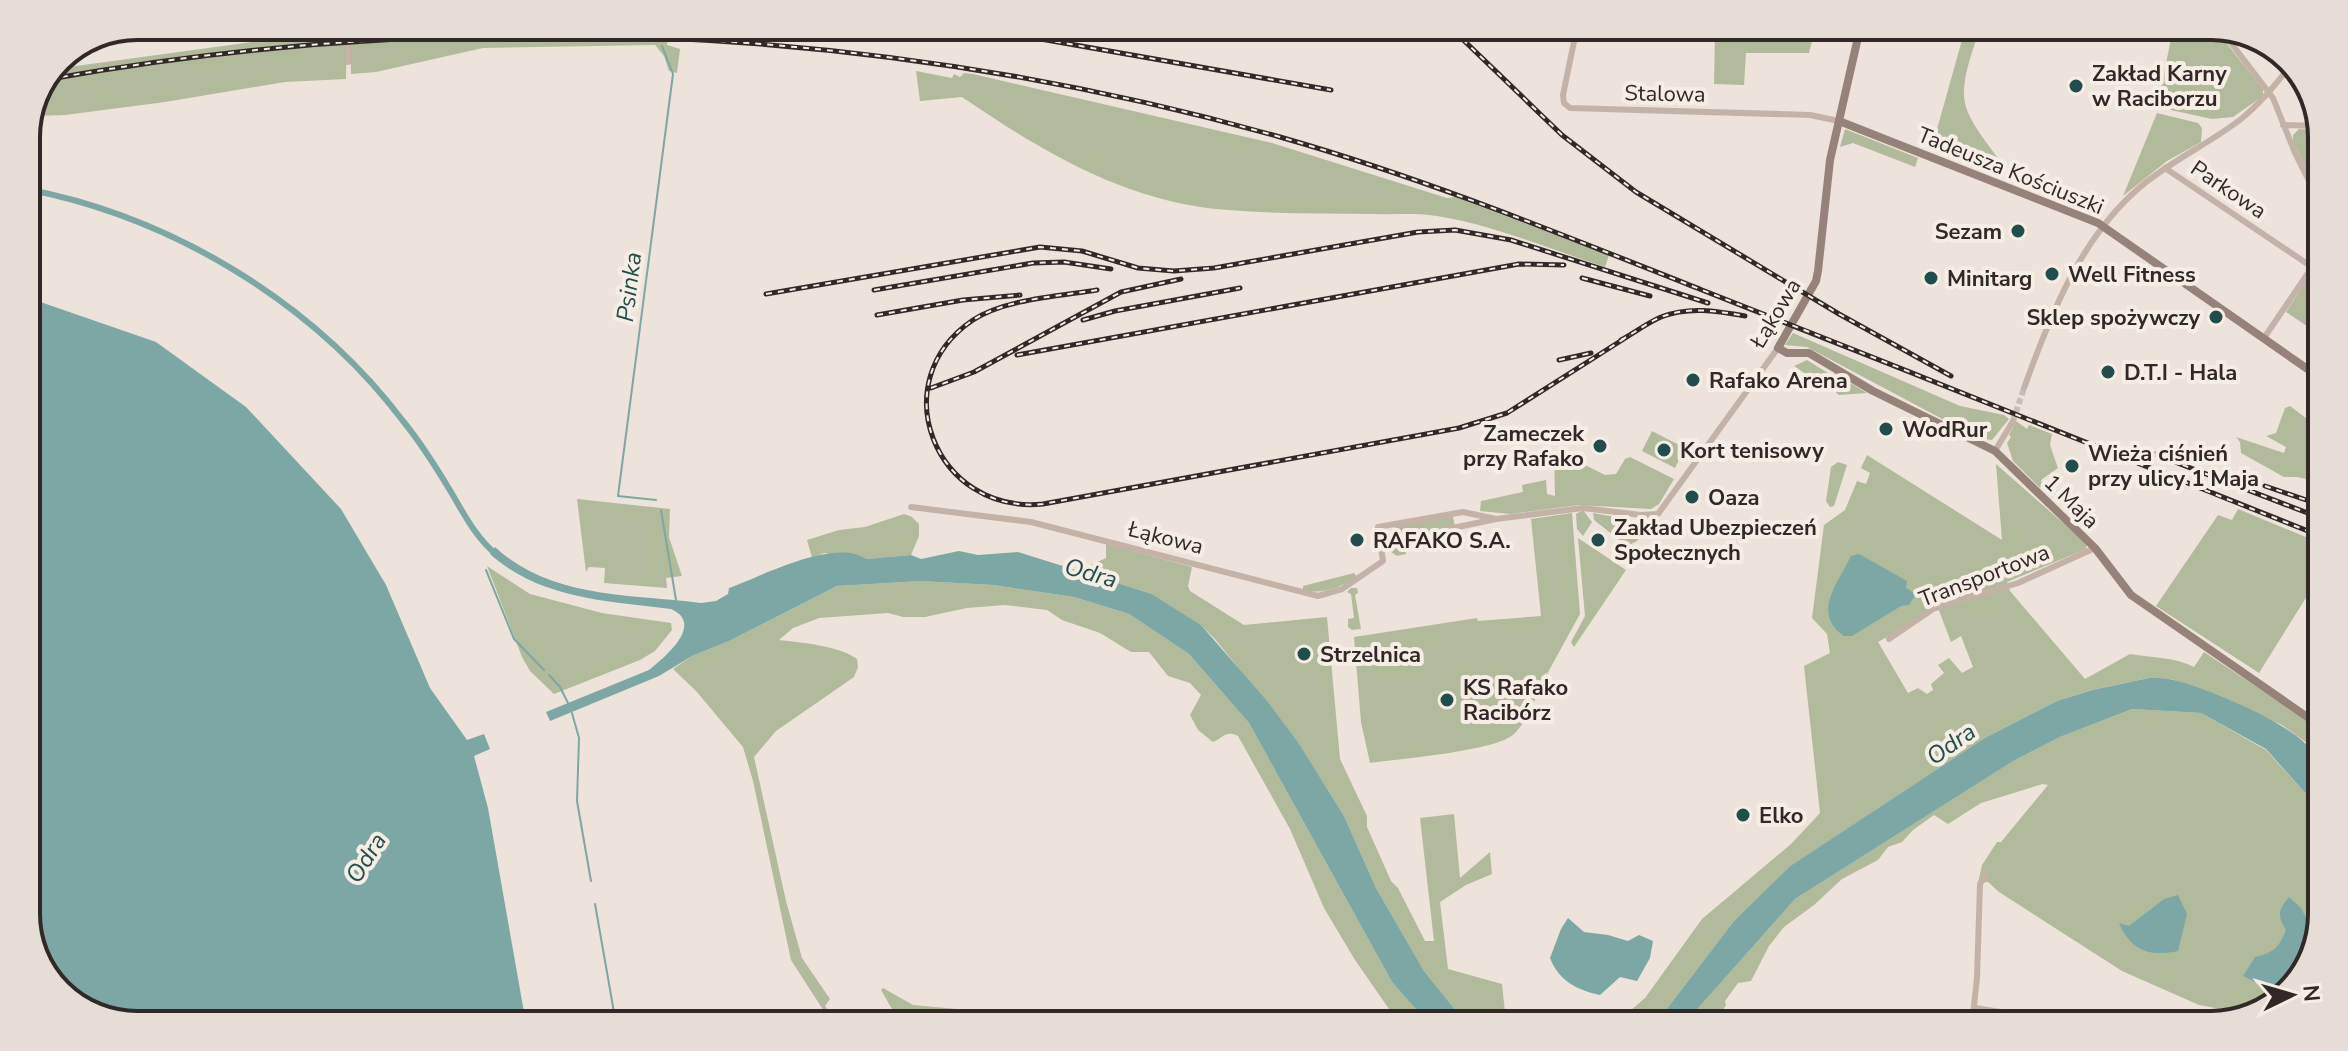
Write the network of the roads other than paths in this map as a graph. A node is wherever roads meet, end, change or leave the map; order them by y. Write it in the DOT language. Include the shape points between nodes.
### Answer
graph roads {
  1 [pos="347,40"];
  2 [pos="1574,40"];
  3 [pos="1857,40"];
  4 [pos="2230,42"];
  5 [pos="348,62"];
  6 [pos="2284,73"];
  7 [pos="2269,93"];
  8 [pos="1839,121"];
  9 [pos="2283,125"];
  10 [pos="2307,126"];
  11 [pos="2165,168"];
  12 [pos="2308,183"];
  13 [pos="2103,225"];
  14 [pos="2308,264"];
  15 [pos="2308,273"];
  16 [pos="2264,338"];
  17 [pos="1778,348"];
  18 [pos="2308,369"];
  19 [pos="2024,388"];
  20 [pos="2013,421"];
  21 [pos="1995,451"];
  22 [pos="911,507"];
  23 [pos="1463,512"];
  24 [pos="1475,515"];
  25 [pos="1496,519"];
  26 [pos="1471,526"];
  27 [pos="1381,543"];
  28 [pos="2095,548"];
  29 [pos="1889,639"];
  30 [pos="2308,717"];
  31 [pos="1985,875"];
  32 [pos="1975,1008"];
  33 [pos="1974,1011"];
  34 [pos="1994,1011"];
  1 -- 5 [label="street"];
  2 -- 8 [label="street, Stalowa" via="1563,95 1571,108 1818,115"];
  3 -- 8 [label="street, Łąkowa"];
  4 -- 7 [label="street"];
  6 -- 7 [label="street"];
  7 -- 9 [label="street"];
  7 -- 11 [label="street" via="2239,120"];
  8 -- 13 [label="street, Tadeusza Kościuszki"];
  8 -- 17 [label="street, Łąkowa" via="1816,281"];
  9 -- 10 [label="street"];
  9 -- 12 [label="street"];
  11 -- 13 [label="street"];
  11 -- 14 [label="street, Parkowa"];
  13 -- 16 [label="street, Tadeusza Kościuszki"];
  13 -- 19 [label="street" via="2053,312"];
  15 -- 16 [label="street"];
  16 -- 18 [label="street, Tadeusza Kościuszki"];
  17 -- 21 [label="street, 1 Maja" via="1809,353"];
  17 -- 25 [label="street, Łąkowa" via="1658,514 1583,508"];
  20 -- 21 [label="street"];
  21 -- 28 [label="street, 1 Maja"];
  22 -- 27 [label="street, Łąkowa" via="1031,522 1318,596 1342,589 1383,561"];
  23 -- 24 [label="street, Łąkowa"];
  23 -- 26 [label="street"];
  23 -- 27 [label="street, Łąkowa" via="1378,527"];
  24 -- 25 [label="street, Łąkowa"];
  24 -- 26 [label="street"];
  25 -- 26 [label="street, Łąkowa"];
  26 -- 27 [label="street, Łąkowa"];
  28 -- 29 [label="street, Transportowa" via="2018,583 1933,609"];
  28 -- 30 [label="street, 1 Maja" via="2131,595"];
  31 -- 32 [label="street" via="1980,884"];
  32 -- 33 [label="street"];
  32 -- 34 [label="street"];
}
